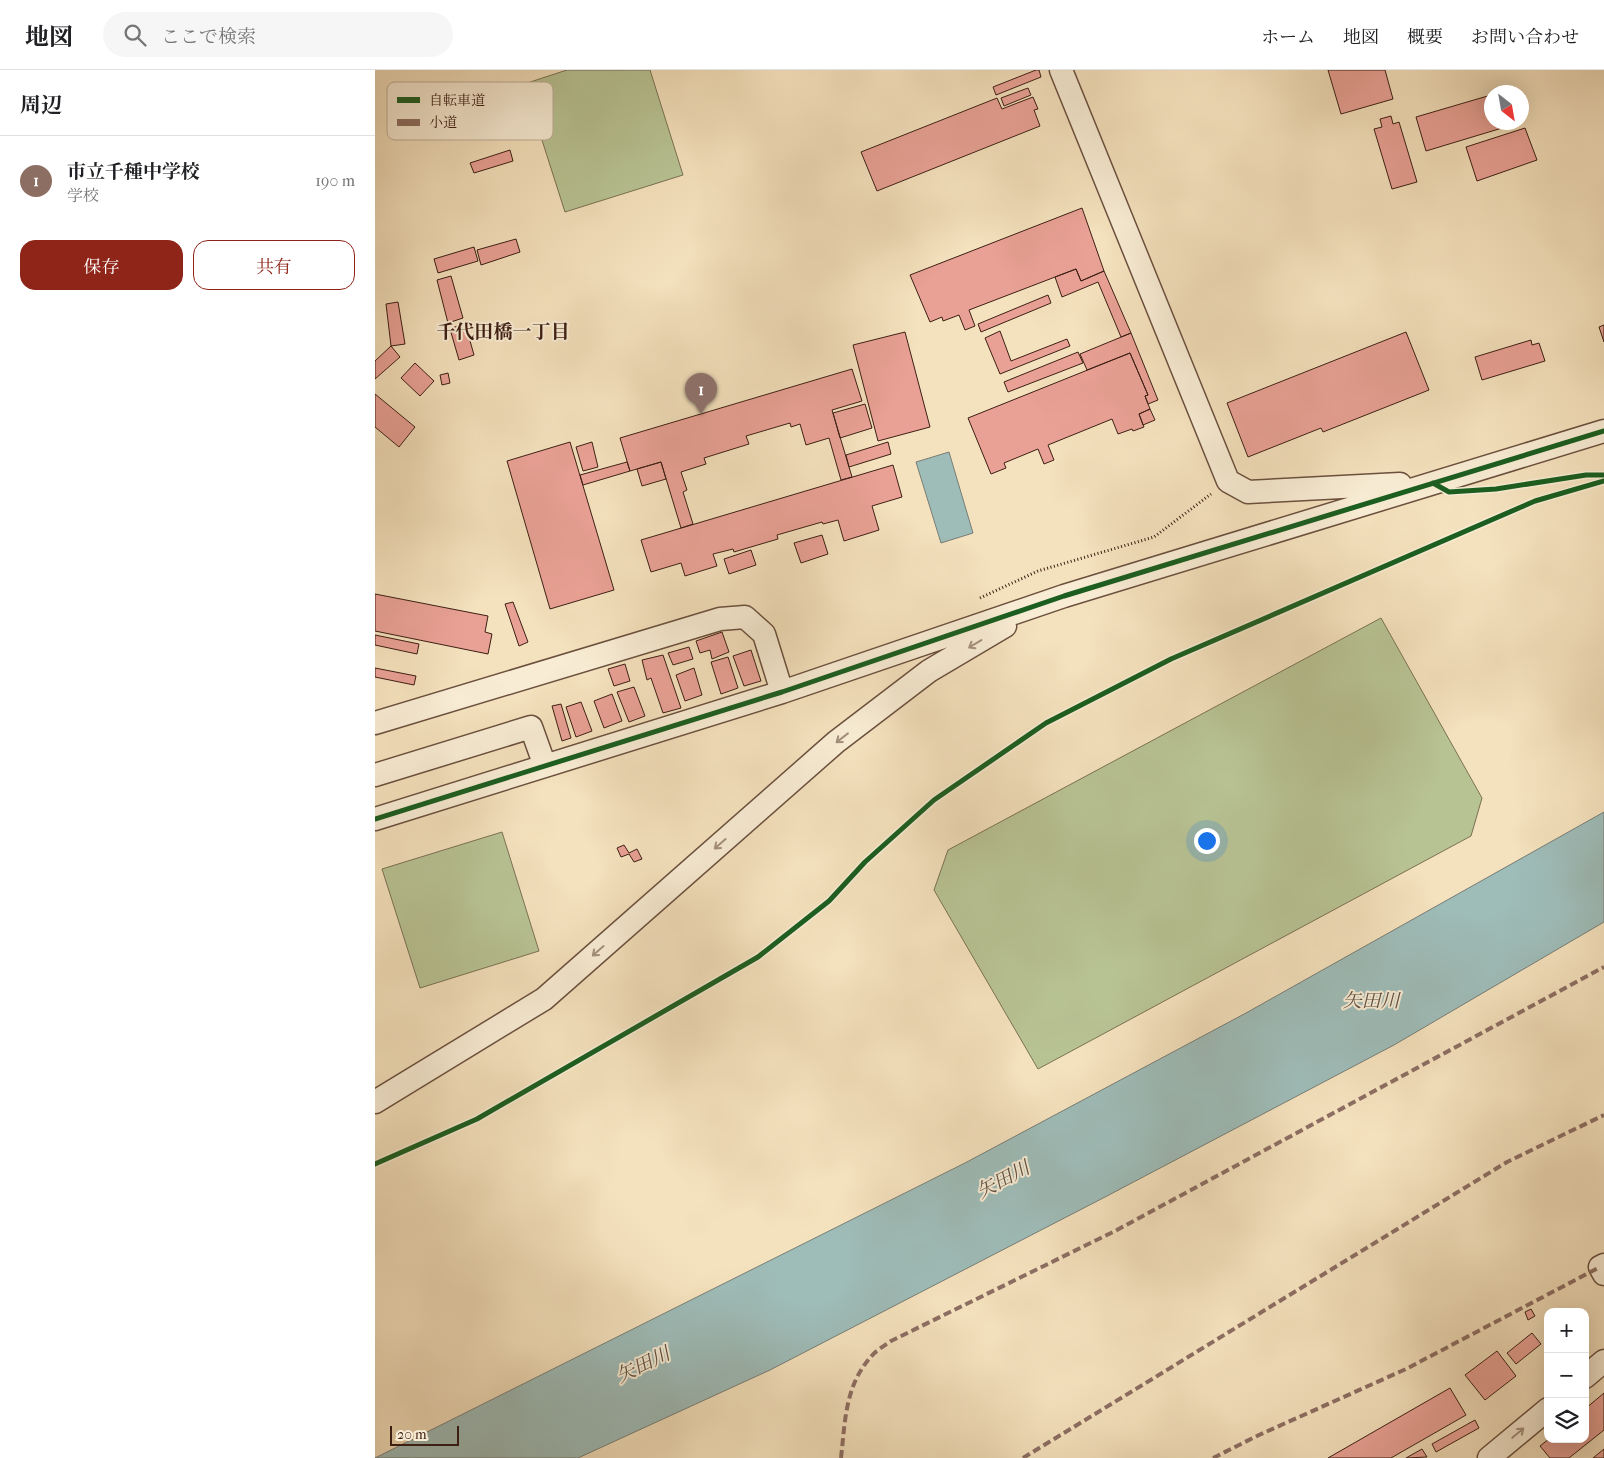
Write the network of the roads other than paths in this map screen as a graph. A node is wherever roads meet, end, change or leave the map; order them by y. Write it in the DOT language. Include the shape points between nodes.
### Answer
graph roads {
  1 [pos="1061,70"];
  2 [pos="1604,432"];
  3 [pos="1433,483"];
  4 [pos="1064,596"];
  5 [pos="901,651"];
  6 [pos="915,683"];
  7 [pos="782,692"];
  8 [pos="375,723"];
  9 [pos="545,766"];
  10 [pos="375,775"];
  11 [pos="375,820"];
  12 [pos="375,1102"];
  13 [pos="1604,1361"];
  14 [pos="1589,1374"];
  15 [pos="1544,1411"];
  16 [pos="1489,1458"];
  1 -- 3 [label="street" via="1227,481 1248,492"];
  2 -- 3 [label="street"];
  3 -- 4 [label="street"];
  4 -- 5 [label="street"];
  4 -- 6 [label="street, one-way" via="994,632"];
  5 -- 6 [label="street" via="921,658 923,668"];
  5 -- 7 [label="street"];
  6 -- 12 [label="street, one-way" via="836,742 544,999"];
  7 -- 8 [label="street" via="764,634 745,617 720,619"];
  7 -- 9 [label="street"];
  9 -- 10 [label="street" via="531,727"];
  9 -- 11 [label="street"];
  13 -- 14 [label="street"];
  16 -- 15 [label="street, one-way"];
}
